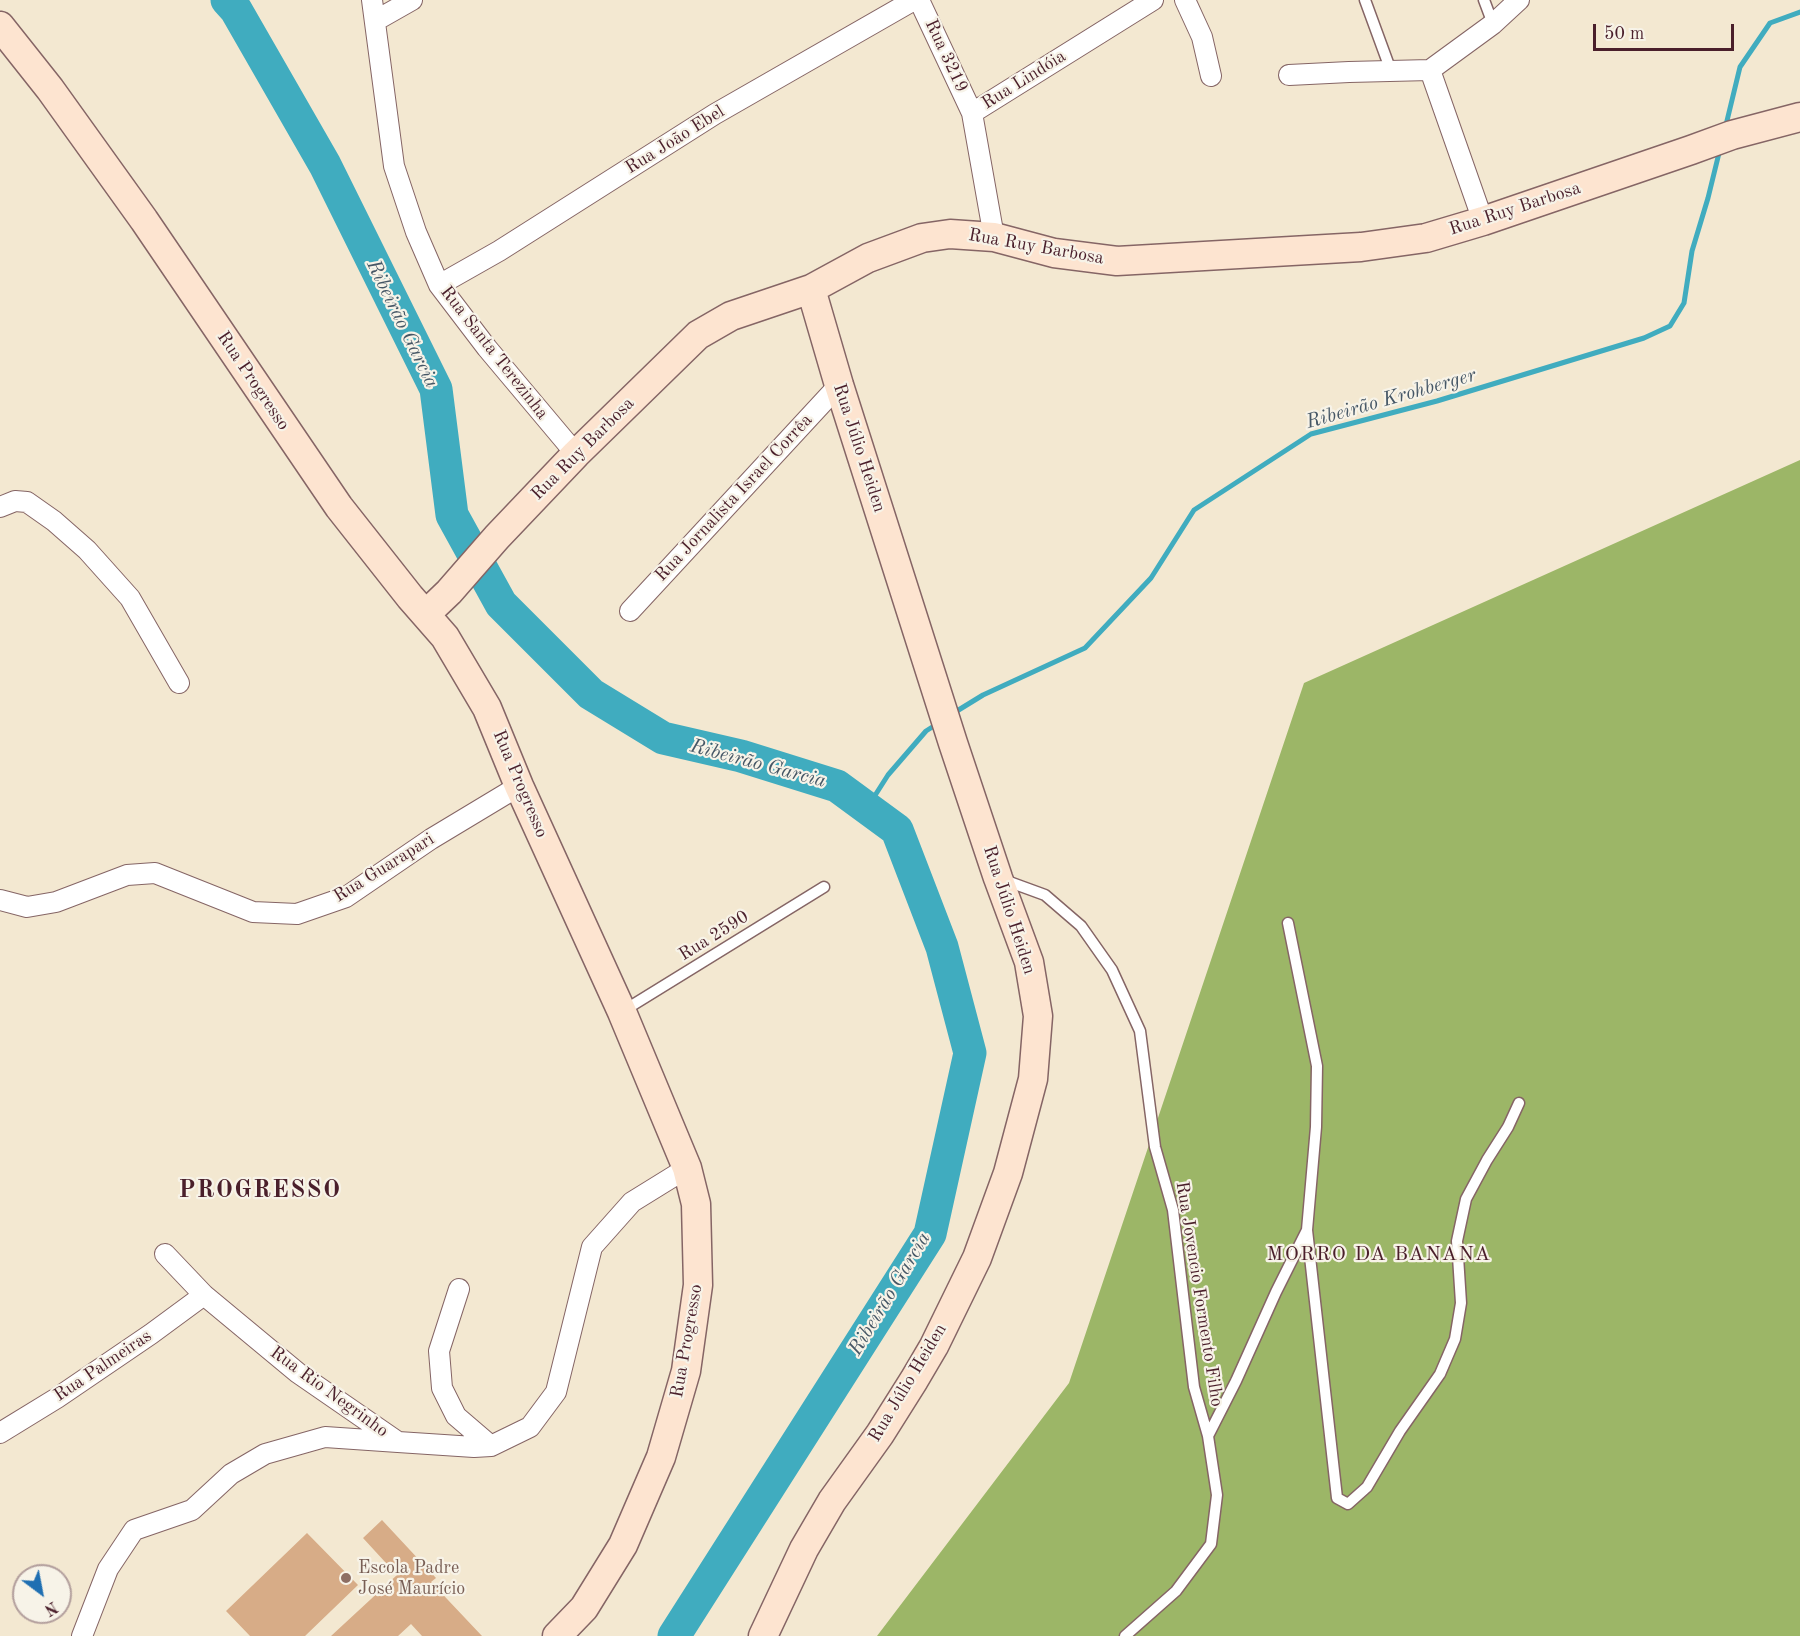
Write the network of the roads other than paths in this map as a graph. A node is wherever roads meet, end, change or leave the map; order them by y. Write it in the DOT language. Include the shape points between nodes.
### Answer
graph roads {
  1 [pos="372,0"];
  2 [pos="412,0"];
  3 [pos="914,0"];
  4 [pos="920,0"];
  5 [pos="1153,0"];
  6 [pos="1185,0"];
  7 [pos="1365,0"];
  8 [pos="1484,0"];
  9 [pos="1519,0"];
  10 [pos="375,21"];
  11 [pos="1493,24"];
  12 [pos="0,26"];
  13 [pos="1430,70"];
  14 [pos="1391,71"];
  15 [pos="1290,75"];
  16 [pos="1210,76"];
  17 [pos="972,113"];
  18 [pos="1800,117"];
  19 [pos="1483,221"];
  20 [pos="994,237"];
  21 [pos="439,285"];
  22 [pos="811,289"];
  23 [pos="839,385"];
  24 [pos="576,454"];
  25 [pos="0,507"];
  26 [pos="630,611"];
  27 [pos="426,614"];
  28 [pos="179,683"];
  29 [pos="519,786"];
  30 [pos="998,878"];
  31 [pos="824,887"];
  32 [pos="0,900"];
  33 [pos="1288,923"];
  34 [pos="622,1012"];
  35 [pos="1519,1103"];
  36 [pos="687,1168"];
  37 [pos="1307,1230"];
  38 [pos="165,1254"];
  39 [pos="459,1289"];
  40 [pos="204,1295"];
  41 [pos="0,1433"];
  42 [pos="1209,1436"];
  43 [pos="398,1442"];
  44 [pos="490,1446"];
  45 [pos="82,1636"];
  46 [pos="557,1636"];
  47 [pos="763,1636"];
  48 [pos="1125,1636"];
  1 -- 10 [label="street, Rua Santa Terezinha"];
  2 -- 10 [label="street"];
  3 -- 21 [label="street, Rua João Ebel" via="716,114"];
  4 -- 17 [label="street, Rua 3219"];
  5 -- 17 [label="street, Rua Lindóia"];
  6 -- 16 [label="street" via="1202,37"];
  7 -- 14 [label="lane"];
  8 -- 11 [label="lane"];
  9 -- 11 [label="street"];
  10 -- 21 [label="street, Rua Santa Terezinha" via="394,166"];
  11 -- 13 [label="street"];
  12 -- 27 [label="street, Rua Progresso" via="50,88 144,220 339,507"];
  13 -- 14 [label="street"];
  13 -- 19 [label="street"];
  14 -- 15 [label="street"];
  17 -- 20 [label="street, Rua Lindóia"];
  18 -- 19 [label="street, Rua Ruy Barbosa" via="1732,135"];
  19 -- 20 [label="street, Rua Ruy Barbosa" via="1426,238 1361,247 1117,261 1054,253"];
  20 -- 22 [label="street, Rua Ruy Barbosa" via="950,234 922,238 868,258"];
  21 -- 24 [label="street, Rua Santa Terezinha"];
  22 -- 23 [label="street, Rua Júlio Heiden"];
  22 -- 24 [label="street, Rua Ruy Barbosa" via="731,316 698,335"];
  23 -- 26 [label="street, Rua Jornalista Israel Corrêa"];
  23 -- 30 [label="street, Rua Júlio Heiden"];
  24 -- 27 [label="street, Rua Ruy Barbosa"];
  25 -- 28 [label="street" via="15,501 27,502 87,550 130,597"];
  27 -- 29 [label="street, Rua Progresso" via="445,637 487,708"];
  29 -- 32 [label="street, Rua Guarapari" via="346,897 297,914 253,912 155,873 127,875 56,902 27,907"];
  29 -- 34 [label="street, Rua Progresso"];
  30 -- 42 [label="lane, Rua Jovencio Formento Filho" via="1046,896 1081,926 1113,970 1140,1031 1155,1147 1173,1210 1194,1387"];
  30 -- 47 [label="street, Rua Júlio Heiden" via="1029,963 1038,1016 1033,1079 1008,1173 977,1258 933,1346 880,1434 832,1501 804,1549"];
  31 -- 34 [label="lane, Rua 2590"];
  33 -- 37 [label="lane" via="1317,1066"];
  34 -- 36 [label="street, Rua Progresso"];
  35 -- 37 [label="lane" via="1466,1199 1457,1240 1461,1304 1455,1339 1444,1365 1367,1487 1348,1504 1337,1498"];
  36 -- 44 [label="street, Rua Rio Negrinho" via="632,1202 592,1247 556,1392 530,1427"];
  36 -- 46 [label="street, Rua Progresso" via="696,1203 698,1285 683,1382 661,1457 623,1545 584,1608"];
  37 -- 42 [label="lane, Rua Jovencio Formento Filho"];
  38 -- 40 [label="street, Rua Rio Negrinho"];
  39 -- 44 [label="street" via="439,1351 442,1388 456,1416"];
  40 -- 41 [label="street, Rua Palmeiras"];
  40 -- 43 [label="street, Rua Rio Negrinho" via="298,1373"];
  42 -- 48 [label="lane" via="1217,1495 1211,1544 1176,1591"];
  43 -- 44 [label="street, Rua Rio Negrinho"];
  43 -- 45 [label="street" via="325,1437 265,1454 231,1474 192,1510 134,1530 108,1569"];
}
